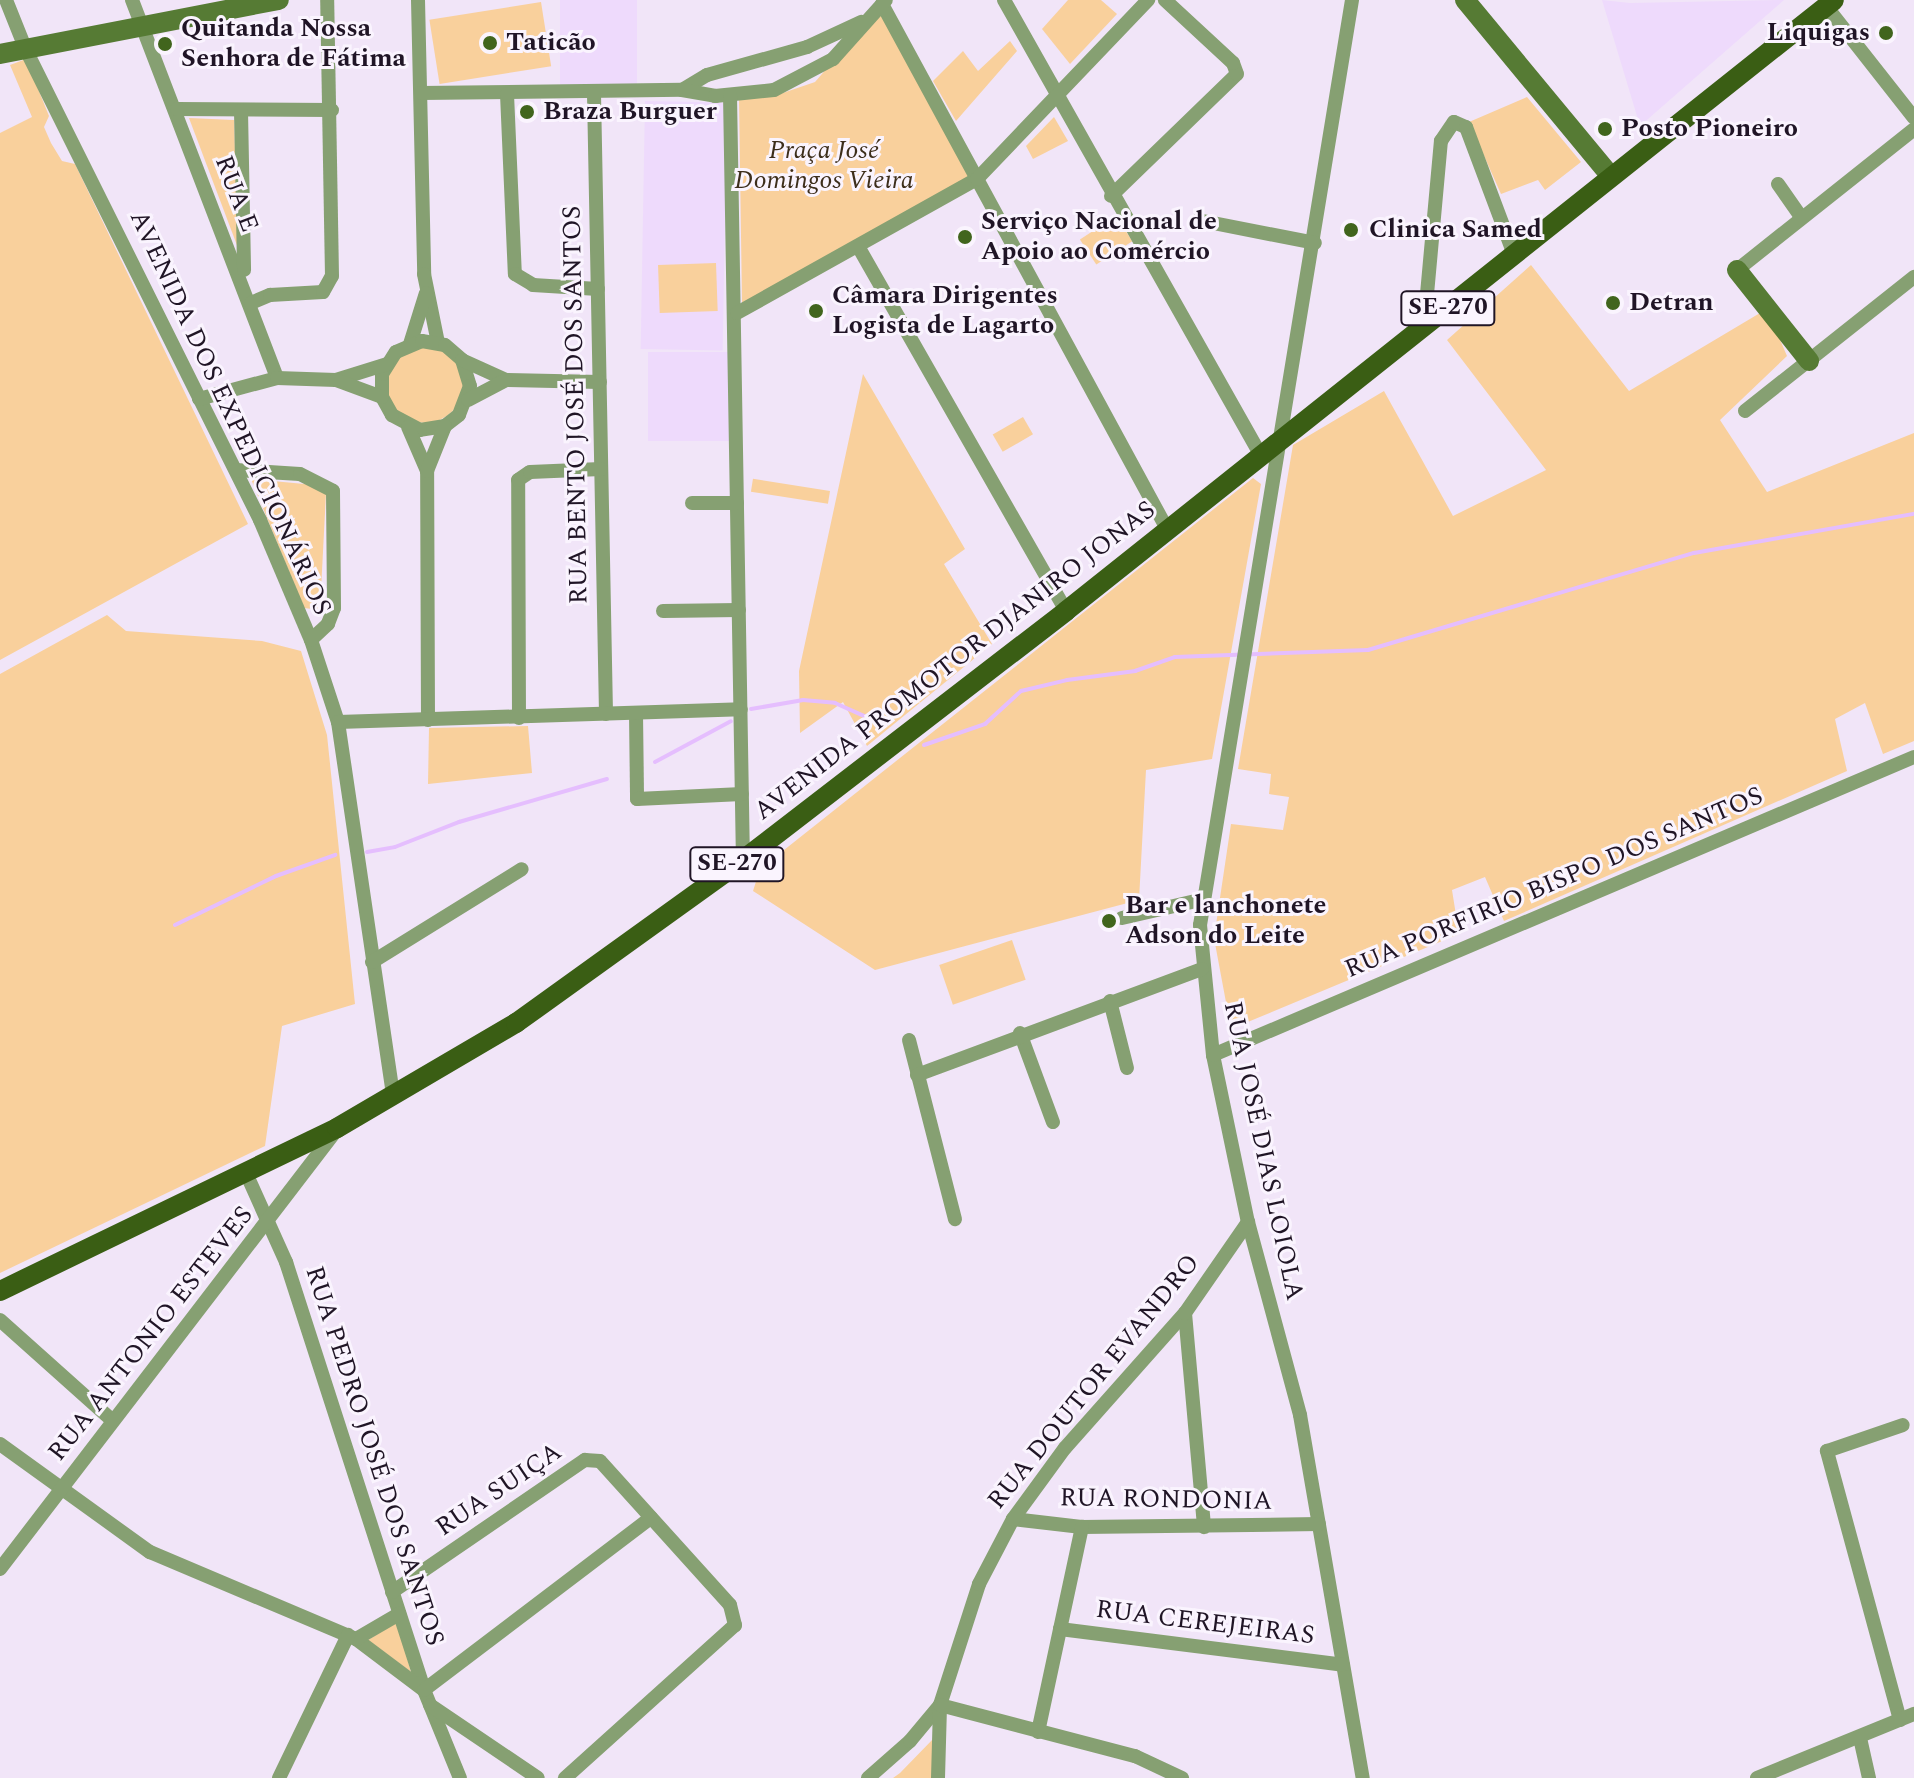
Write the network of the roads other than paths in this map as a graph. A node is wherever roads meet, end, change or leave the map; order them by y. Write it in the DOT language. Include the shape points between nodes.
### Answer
graph roads {
  1 [pos="6,0"];
  2 [pos="132,0"];
  3 [pos="279,0"];
  4 [pos="327,0"];
  5 [pos="418,0"];
  6 [pos="1004,0"];
  7 [pos="1148,0"];
  8 [pos="1165,0"];
  9 [pos="1352,0"];
  10 [pos="1465,0"];
  11 [pos="1830,3"];
  12 [pos="881,5"];
  13 [pos="144,30"];
  14 [pos="26,50"];
  15 [pos="0,54"];
  16 [pos="701,78"];
  17 [pos="682,90"];
  18 [pos="421,93"];
  19 [pos="507,94"];
  20 [pos="594,94"];
  21 [pos="703,95"];
  22 [pos="730,95"];
  23 [pos="1058,99"];
  24 [pos="177,109"];
  25 [pos="332,110"];
  26 [pos="241,111"];
  27 [pos="1914,118"];
  28 [pos="1914,129"];
  29 [pos="1610,175"];
  30 [pos="977,179"];
  31 [pos="1778,184"];
  32 [pos="1111,196"];
  33 [pos="1801,217"];
  34 [pos="1198,220"];
  35 [pos="1315,243"];
  36 [pos="859,248"];
  37 [pos="1514,255"];
  38 [pos="1737,270"];
  39 [pos="1914,277"];
  40 [pos="244,281"];
  41 [pos="598,289"];
  42 [pos="426,293"];
  43 [pos="251,303"];
  44 [pos="737,313"];
  45 [pos="1424,327"];
  46 [pos="438,343"];
  47 [pos="410,344"];
  48 [pos="462,360"];
  49 [pos="1809,361"];
  50 [pos="387,364"];
  51 [pos="277,378"];
  52 [pos="336,380"];
  53 [pos="506,380"];
  54 [pos="600,382"];
  55 [pos="382,397"];
  56 [pos="199,399"];
  57 [pos="468,400"];
  58 [pos="1745,411"];
  59 [pos="445,426"];
  60 [pos="408,427"];
  61 [pos="1283,436"];
  62 [pos="1260,454"];
  63 [pos="601,469"];
  64 [pos="236,470"];
  65 [pos="427,471"];
  66 [pos="692,503"];
  67 [pos="737,503"];
  68 [pos="1167,529"];
  69 [pos="739,610"];
  70 [pos="663,611"];
  71 [pos="1066,611"];
  72 [pos="311,640"];
  73 [pos="741,709"];
  74 [pos="636,713"];
  75 [pos="606,714"];
  76 [pos="519,718"];
  77 [pos="428,720"];
  78 [pos="338,722"];
  79 [pos="1914,757"];
  80 [pos="742,794"];
  81 [pos="743,860"];
  82 [pos="522,869"];
  83 [pos="1204,899"];
  84 [pos="1122,918"];
  85 [pos="372,962"];
  86 [pos="1202,969"];
  87 [pos="1110,1001"];
  88 [pos="1020,1033"];
  89 [pos="909,1040"];
  90 [pos="1213,1055"];
  91 [pos="1127,1068"];
  92 [pos="917,1075"];
  93 [pos="393,1095"];
  94 [pos="1053,1122"];
  95 [pos="337,1128"];
  96 [pos="246,1173"];
  97 [pos="955,1219"];
  98 [pos="270,1222"];
  99 [pos="1248,1222"];
  100 [pos="0,1291"];
  101 [pos="1185,1313"];
  102 [pos="0,1320"];
  103 [pos="112,1420"];
  104 [pos="1903,1425"];
  105 [pos="0,1444"];
  106 [pos="60,1488"];
  107 [pos="651,1518"];
  108 [pos="1013,1519"];
  109 [pos="1319,1524"];
  110 [pos="1082,1527"];
  111 [pos="1204,1527"];
  112 [pos="0,1569"];
  113 [pos="392,1592"];
  114 [pos="399,1614"];
  115 [pos="1060,1629"];
  116 [pos="352,1637"];
  117 [pos="1343,1665"];
  118 [pos="424,1690"];
  119 [pos="430,1705"];
  120 [pos="940,1705"];
  121 [pos="1907,1717"];
  122 [pos="1038,1732"];
  123 [pos="1860,1738"];
  124 [pos="279,1778"];
  125 [pos="460,1778"];
  126 [pos="538,1778"];
  127 [pos="565,1778"];
  128 [pos="868,1778"];
  129 [pos="938,1778"];
  130 [pos="1182,1778"];
  131 [pos="1363,1778"];
  132 [pos="1757,1778"];
  133 [pos="1869,1778"];
  1 -- 14 [label="street, AVENIDA DOS EXPEDICIONÁRIOS"];
  2 -- 13 [label="street, RUA E"];
  3 -- 13 [label="main road"];
  4 -- 25 [label="street"];
  5 -- 18 [label="street"];
  6 -- 23 [label="street"];
  7 -- 23 [label="street"];
  8 -- 32 [label="street" via="1233,63 1237,74"];
  9 -- 35 [label="street, RUA JOSÉ DIAS LOIOLA"];
  10 -- 29 [label="main road"];
  11 -- 27 [label="street"];
  11 -- 29 [label="main road, SE-270"];
  12 -- 16 [label="street" via="825,40"];
  12 -- 22 [label="street" via="815,72 774,90"];
  12 -- 30 [label="street"];
  13 -- 14 [label="main road"];
  13 -- 24 [label="street, RUA E"];
  14 -- 15 [label="main road"];
  14 -- 56 [label="street, AVENIDA DOS EXPEDICIONÁRIOS"];
  16 -- 17 [label="street"];
  16 -- 21 [label="street"];
  17 -- 20 [label="street"];
  17 -- 21 [label="street"];
  18 -- 19 [label="street"];
  18 -- 42 [label="street"];
  19 -- 20 [label="street"];
  19 -- 41 [label="street" via="515,274 533,285"];
  20 -- 41 [label="street, RUA BENTO JOSÉ DOS SANTOS"];
  21 -- 22 [label="street"];
  22 -- 44 [label="street"];
  23 -- 30 [label="street"];
  23 -- 32 [label="street"];
  24 -- 26 [label="street"];
  24 -- 40 [label="street, RUA E"];
  25 -- 26 [label="street"];
  25 -- 43 [label="street" via="329,285 311,295 270,295"];
  26 -- 40 [label="street"];
  28 -- 33 [label="street"];
  29 -- 37 [label="main road, AVENIDA PROMOTOR DJANIRO JONAS / SE-270"];
  30 -- 36 [label="street"];
  30 -- 68 [label="street"];
  31 -- 33 [label="street"];
  32 -- 62 [label="street"];
  33 -- 38 [label="street"];
  34 -- 35 [label="street"];
  35 -- 61 [label="street, RUA JOSÉ DIAS LOIOLA"];
  36 -- 44 [label="street"];
  36 -- 71 [label="street"];
  37 -- 45 [label="main road, AVENIDA PROMOTOR DJANIRO JONAS / SE-270"];
  37 -- 45 [label="street" via="1466,127 1454,122 1441,141"];
  38 -- 49 [label="main road"];
  39 -- 49 [label="street"];
  40 -- 43 [label="street, RUA E"];
  41 -- 54 [label="street, RUA BENTO JOSÉ DOS SANTOS"];
  42 -- 46 [label="street"];
  42 -- 47 [label="street"];
  43 -- 51 [label="street, RUA E"];
  44 -- 67 [label="street"];
  45 -- 61 [label="main road, AVENIDA PROMOTOR DJANIRO JONAS / SE-270"];
  46 -- 47 [label="street"];
  46 -- 48 [label="street"];
  47 -- 50 [label="street"];
  48 -- 53 [label="street"];
  48 -- 57 [label="street" via="468,372"];
  49 -- 58 [label="street"];
  50 -- 52 [label="street"];
  50 -- 55 [label="street"];
  51 -- 52 [label="street"];
  51 -- 56 [label="street"];
  52 -- 55 [label="street"];
  53 -- 54 [label="street"];
  53 -- 57 [label="street"];
  54 -- 63 [label="street, RUA BENTO JOSÉ DOS SANTOS"];
  55 -- 60 [label="street" via="392,415"];
  56 -- 64 [label="street, AVENIDA DOS EXPEDICIONÁRIOS"];
  57 -- 59 [label="street"];
  59 -- 60 [label="street"];
  59 -- 65 [label="street"];
  60 -- 65 [label="street"];
  61 -- 62 [label="main road, AVENIDA PROMOTOR DJANIRO JONAS / SE-270"];
  61 -- 83 [label="street, RUA JOSÉ DIAS LOIOLA"];
  62 -- 68 [label="main road, AVENIDA PROMOTOR DJANIRO JONAS / SE-270"];
  63 -- 75 [label="street, RUA BENTO JOSÉ DOS SANTOS"];
  63 -- 76 [label="street" via="530,472 518,480"];
  64 -- 72 [label="street, AVENIDA DOS EXPEDICIONÁRIOS"];
  64 -- 72 [label="street" via="300,474 333,491 334,608 328,624"];
  65 -- 77 [label="street"];
  66 -- 67 [label="street"];
  67 -- 69 [label="street"];
  68 -- 71 [label="main road, AVENIDA PROMOTOR DJANIRO JONAS / SE-270"];
  69 -- 70 [label="street"];
  69 -- 73 [label="street"];
  71 -- 81 [label="main road, AVENIDA PROMOTOR DJANIRO JONAS / SE-270"];
  72 -- 78 [label="street, AVENIDA DOS EXPEDICIONÁRIOS"];
  73 -- 74 [label="street"];
  73 -- 80 [label="street"];
  74 -- 75 [label="street"];
  74 -- 80 [label="street" via="637,799"];
  75 -- 76 [label="street"];
  76 -- 77 [label="street"];
  77 -- 78 [label="street"];
  78 -- 85 [label="street, AVENIDA DOS EXPEDICIONÁRIOS"];
  79 -- 90 [label="street, RUA PORFIRIO BISPO DOS SANTOS"];
  80 -- 81 [label="street"];
  81 -- 93 [label="main road, AVENIDA PROMOTOR DJANIRO JONAS / SE-270" via="516,1023"];
  82 -- 85 [label="street"];
  83 -- 84 [label="street"];
  83 -- 86 [label="street, RUA JOSÉ DIAS LOIOLA"];
  85 -- 93 [label="street, AVENIDA DOS EXPEDICIONÁRIOS"];
  86 -- 87 [label="street"];
  86 -- 90 [label="street, RUA JOSÉ DIAS LOIOLA"];
  87 -- 88 [label="street"];
  87 -- 91 [label="street"];
  88 -- 92 [label="street"];
  88 -- 94 [label="street"];
  89 -- 92 [label="street"];
  90 -- 99 [label="street, RUA JOSÉ DIAS LOIOLA"];
  92 -- 97 [label="street"];
  93 -- 95 [label="main road, AVENIDA PROMOTOR DJANIRO JONAS / SE-270"];
  95 -- 96 [label="main road, AVENIDA PROMOTOR DJANIRO JONAS / SE-270"];
  95 -- 98 [label="street, RUA ANTONIO ESTEVES"];
  96 -- 98 [label="street, RUA PEDRO JOSÉ DOS SANTOS"];
  96 -- 100 [label="main road, AVENIDA PROMOTOR DJANIRO JONAS / SE-270"];
  98 -- 103 [label="street, RUA ANTONIO ESTEVES"];
  98 -- 113 [label="street, RUA PEDRO JOSÉ DOS SANTOS"];
  99 -- 101 [label="street, RUA DOUTOR EVANDRO"];
  99 -- 109 [label="street, RUA JOSÉ DIAS LOIOLA" via="1300,1415"];
  101 -- 108 [label="street, RUA DOUTOR EVANDRO" via="1065,1448"];
  101 -- 111 [label="street"];
  102 -- 103 [label="street"];
  103 -- 106 [label="street, RUA ANTONIO ESTEVES"];
  104 -- 121 [label="street" via="1827,1451"];
  105 -- 106 [label="street"];
  106 -- 112 [label="street, RUA ANTONIO ESTEVES"];
  106 -- 116 [label="street" via="150,1552"];
  107 -- 113 [label="street, RUA SUIÇA" via="596,1459 585,1460"];
  107 -- 118 [label="street"];
  107 -- 127 [label="street" via="730,1605 735,1625"];
  108 -- 110 [label="street, RUA RONDONIA"];
  108 -- 120 [label="street, RUA DOUTOR EVANDRO" via="979,1584"];
  109 -- 111 [label="street, RUA RONDONIA"];
  109 -- 117 [label="street, RUA JOSÉ DIAS LOIOLA"];
  110 -- 111 [label="street, RUA RONDONIA"];
  110 -- 115 [label="street"];
  113 -- 114 [label="street, RUA PEDRO JOSÉ DOS SANTOS"];
  114 -- 116 [label="street"];
  114 -- 118 [label="street, RUA PEDRO JOSÉ DOS SANTOS"];
  115 -- 117 [label="street, RUA CEREJEIRAS"];
  115 -- 122 [label="street"];
  116 -- 118 [label="street"];
  116 -- 124 [label="street"];
  117 -- 131 [label="street, RUA JOSÉ DIAS LOIOLA"];
  118 -- 119 [label="street, RUA PEDRO JOSÉ DOS SANTOS"];
  119 -- 125 [label="street, RUA PEDRO JOSÉ DOS SANTOS"];
  119 -- 126 [label="street"];
  120 -- 122 [label="street"];
  120 -- 128 [label="street, RUA DOUTOR EVANDRO"];
  120 -- 129 [label="street"];
  121 -- 123 [label="street"];
  122 -- 130 [label="street" via="1135,1756"];
  123 -- 132 [label="street"];
  123 -- 133 [label="street"];
}
